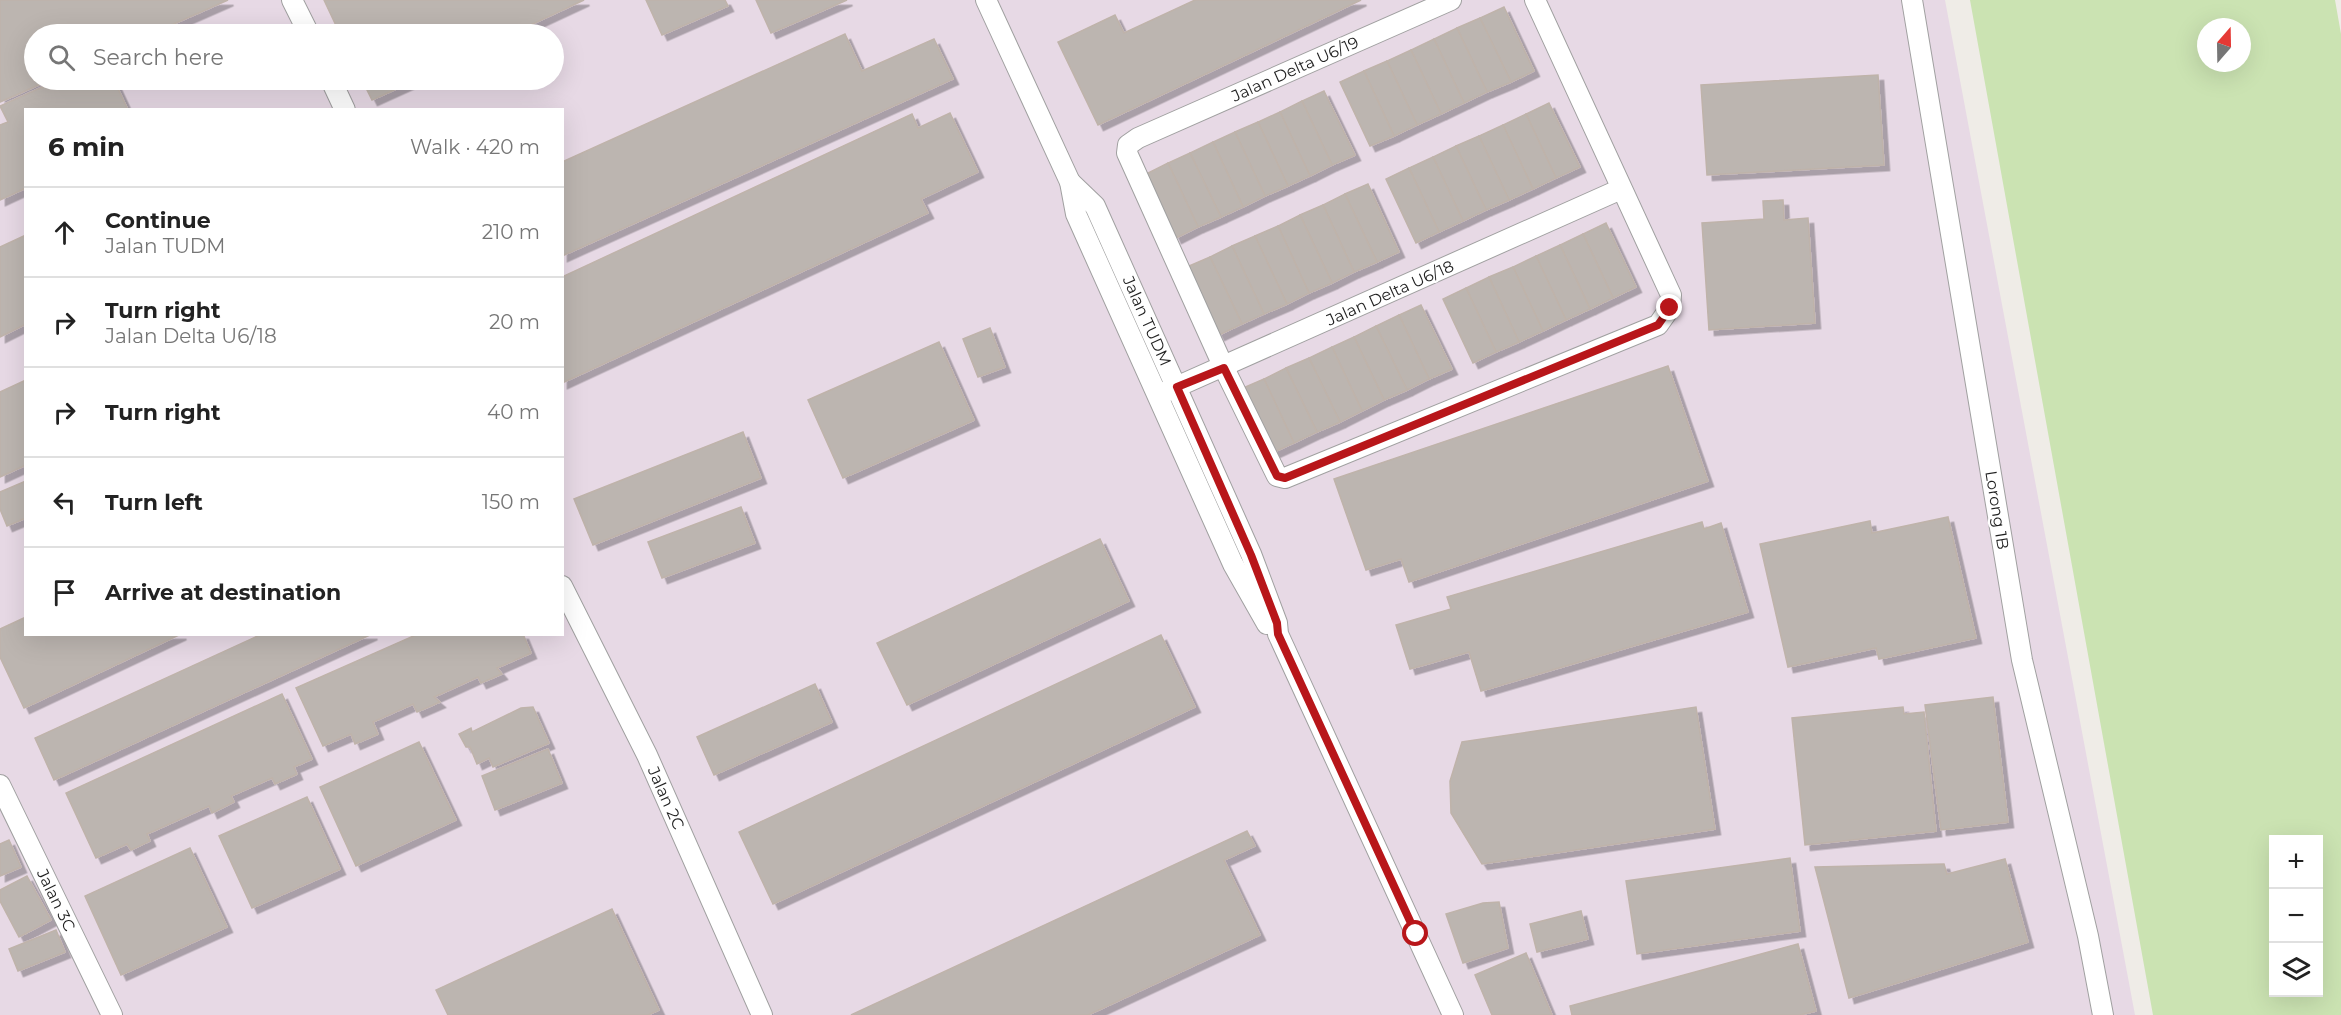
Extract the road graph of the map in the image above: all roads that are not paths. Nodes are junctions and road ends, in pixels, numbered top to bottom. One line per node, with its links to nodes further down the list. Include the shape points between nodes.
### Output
1 (292, 0): 6 (street)
2 (986, 0): 9 (street, Jalan TUDM)
3 (1451, 0): 11 (street, Jalan Delta U6/19, via 1138,138 1128,146 1127,153)
4 (1534, 0): 10 (street)
5 (1912, 0): 20 (street, Lorong 1B, via 2022,660)
6 (304, 24)
7 (336, 90): 8 (street)
8 (344, 108)
9 (1070, 182): 12 (street, Jalan TUDM, via 1095,206); 13 (street, Jalan TUDM, via 1076,214)
10 (1622, 189): 11 (street, Jalan Delta U6/18); 11 (street, via 1671,295 1670,308 1658,325 1285,478 1277,476)
11 (1224, 368): 12 (street, Jalan Delta U6/18)
12 (1177, 387): 13 (street, Jalan Delta U6/18); 15 (street, Jalan TUDM, via 1251,555)
13 (1157, 395): 15 (street, Jalan TUDM, via 1233,564 1269,626)
14 (564, 589): 18 (street, Jalan 2C, via 647,755)
15 (1278, 634): 19 (street, Jalan TUDM)
16 (0, 785): 17 (street, Jalan 3C)
17 (112, 1015)
18 (762, 1015)
19 (1453, 1015)
20 (2103, 1015)

